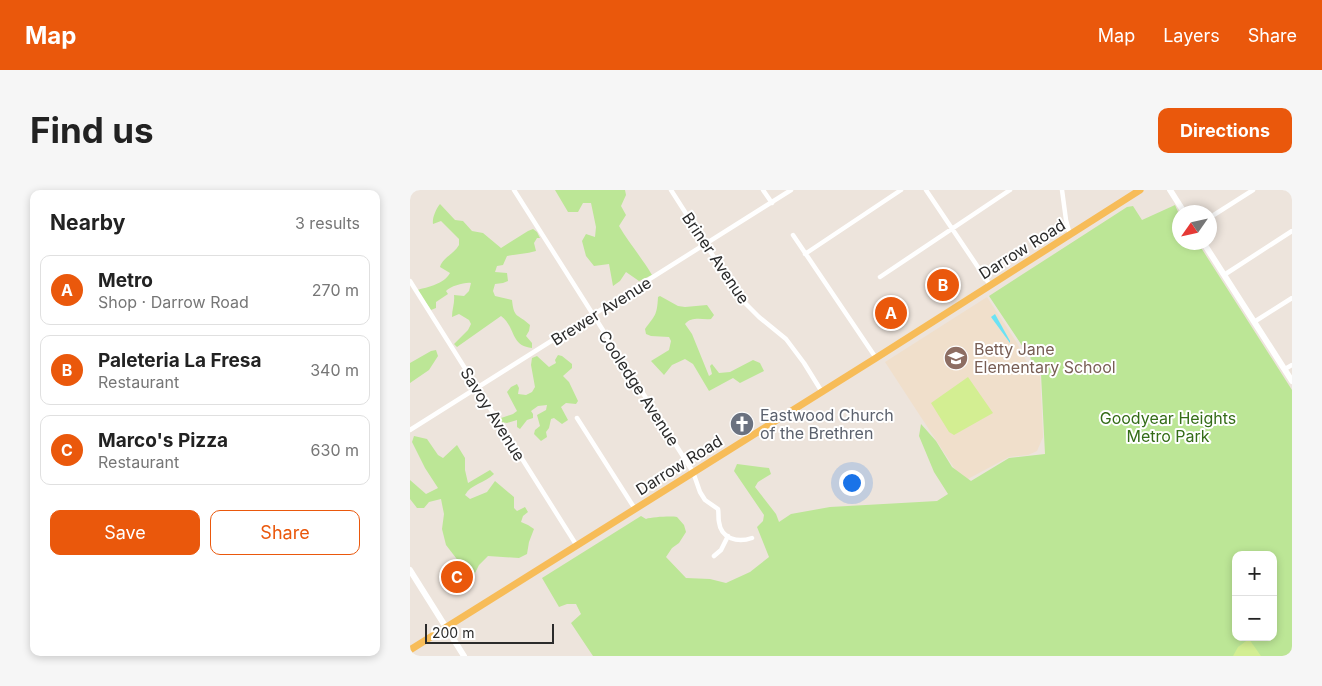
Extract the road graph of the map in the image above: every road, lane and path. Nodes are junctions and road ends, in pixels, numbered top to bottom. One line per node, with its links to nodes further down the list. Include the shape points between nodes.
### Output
1 (514, 190): 27 (street, Cooledge Avenue)
2 (671, 190): 19 (street, Briner Avenue)
3 (763, 190): 12 (street)
4 (791, 190): 12 (street, Brewer Avenue)
5 (901, 190): 21 (street)
6 (926, 190): 15 (street)
7 (1010, 190): 15 (street)
8 (1062, 190): 18 (street)
9 (1140, 190): 18 (main road, Darrow Road)
10 (1170, 190): 13 (street)
11 (1253, 190): 14 (street)
12 (772, 203): 19 (street, Brewer Avenue)
13 (1180, 205)
14 (1217, 213)
15 (952, 229): 23 (street); 25 (street)
16 (1292, 231): 22 (street)
17 (793, 235): 21 (street)
18 (1070, 235): 25 (main road, Darrow Road)
19 (706, 245): 27 (street, Brewer Avenue); 34 (street, Briner Avenue, via 744,303 795,349)
20 (1209, 250): 22 (street)
21 (805, 254): 29 (street)
22 (1224, 275): 28 (street)
23 (880, 277)
24 (410, 281): 33 (street, Savoy Avenue)
25 (990, 285): 29 (main road, Darrow Road)
26 (1292, 298): 28 (street)
27 (593, 316): 33 (street, Brewer Avenue); 37 (street, Cooledge Avenue)
28 (1254, 322): 31 (street)
29 (876, 358): 34 (main road, Darrow Road)
30 (1292, 365): 31 (street)
31 (1285, 369): 32 (street)
32 (1292, 380)
33 (477, 389): 36 (street, Brewer Avenue); 41 (street, Savoy Avenue)
34 (822, 392): 37 (main road, Darrow Road)
35 (577, 418): 38 (street)
36 (410, 430)
37 (693, 472): 38 (main road, Darrow Road); 39 (street, Cooledge Avenue, via 705,500 718,509 720,525)
38 (635, 509): 41 (main road, Darrow Road)
39 (728, 536): 40 (street, via 737,540); 42 (street)
40 (752, 538)
41 (577, 546): 44 (main road, Darrow Road)
42 (714, 556)
43 (410, 570): 44 (street)
44 (447, 628): 45 (main road, Darrow Road); 46 (street)
45 (410, 650)
46 (464, 656)

